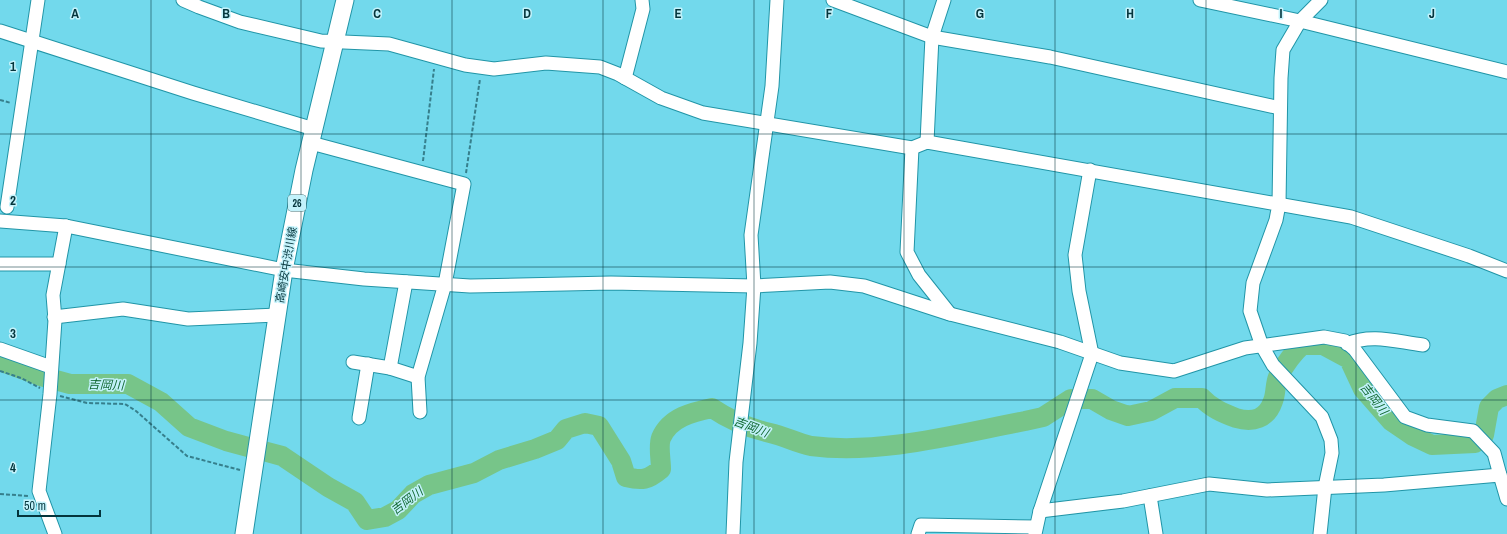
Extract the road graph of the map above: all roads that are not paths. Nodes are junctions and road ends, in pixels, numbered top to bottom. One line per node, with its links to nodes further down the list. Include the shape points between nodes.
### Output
1 (38, 0): 13 (street)
2 (183, 0): 14 (street, via 240,22)
3 (345, 0): 14 (main road, 高崎安中渋川線 / 26)
4 (642, 0): 16 (street, via 643,9)
5 (777, 0): 18 (street, via 772,86)
6 (833, 0): 12 (street)
7 (944, 0): 12 (street)
8 (1200, 0): 10 (street)
9 (1321, 0): 10 (street)
10 (1300, 21): 15 (street); 17 (street, via 1283,50)
11 (0, 31): 13 (street)
12 (932, 37): 17 (street, via 1050,57); 20 (street)
13 (32, 41): 19 (street); 24 (street)
14 (334, 42): 16 (street, via 389,44 465,66 482,68 546,63 600,66); 19 (main road, 高崎安中渋川線 / 26)
15 (1507, 72)
16 (625, 78): 18 (street, via 661,98 703,113)
17 (1280, 108): 23 (street)
18 (766, 124): 21 (street); 33 (street, via 750,235)
19 (313, 136): 29 (main road, 高崎安中渋川線 / 26); 32 (street, via 464,184)
20 (927, 142): 21 (street); 22 (street)
21 (912, 148): 34 (street, via 907,252 919,275)
22 (1090, 170): 23 (street); 41 (street, via 1076,255 1079,291)
23 (1279, 204): 30 (street, via 1351,217); 39 (street, via 1276,220 1253,283 1250,311)
24 (4, 205): 25 (street)
25 (6, 222): 26 (street)
26 (66, 226): 28 (street); 29 (street)
27 (0, 264): 28 (street)
28 (59, 264): 36 (street, via 53,295)
29 (284, 270): 31 (street); 35 (main road, 高崎安中渋川線 / 26)
30 (1507, 271)
31 (406, 282): 32 (street); 44 (street)
32 (445, 284): 33 (street, via 527,286 611,283); 46 (street)
33 (754, 286): 34 (street, via 830,282 864,286); 57 (street, via 736,462)
34 (950, 314): 41 (street, via 1060,342)
35 (278, 315): 36 (street, via 188,319 124,309); 56 (main road, 高崎安中渋川線 / 26)
36 (54, 317): 45 (street)
37 (1348, 344): 38 (street, via 1377,337); 39 (street, via 1324,336); 49 (street, via 1405,417 1427,424 1473,431 1494,453)
38 (1423, 345)
39 (1262, 346): 41 (street, via 1245,348 1174,371 1120,363); 50 (street, via 1273,365 1322,417 1331,440 1332,453)
40 (0, 349): 45 (street)
41 (1092, 354): 53 (street)
42 (353, 362): 43 (street)
43 (368, 364): 44 (street); 48 (street)
44 (390, 368): 46 (street)
45 (51, 370): 55 (street, via 39,491)
46 (418, 377): 47 (street)
47 (420, 412)
48 (359, 418)
49 (1500, 475): 50 (street); 52 (street)
50 (1325, 488): 51 (street, via 1267,490 1209,484); 60 (street)
51 (1150, 496): 53 (street); 59 (street)
52 (1507, 499)
53 (1040, 511): 54 (street)
54 (1036, 531): 58 (street, via 921,525)
55 (56, 534)
56 (244, 534)
57 (733, 534)
58 (918, 534)
59 (1156, 534)
60 (1320, 534)

